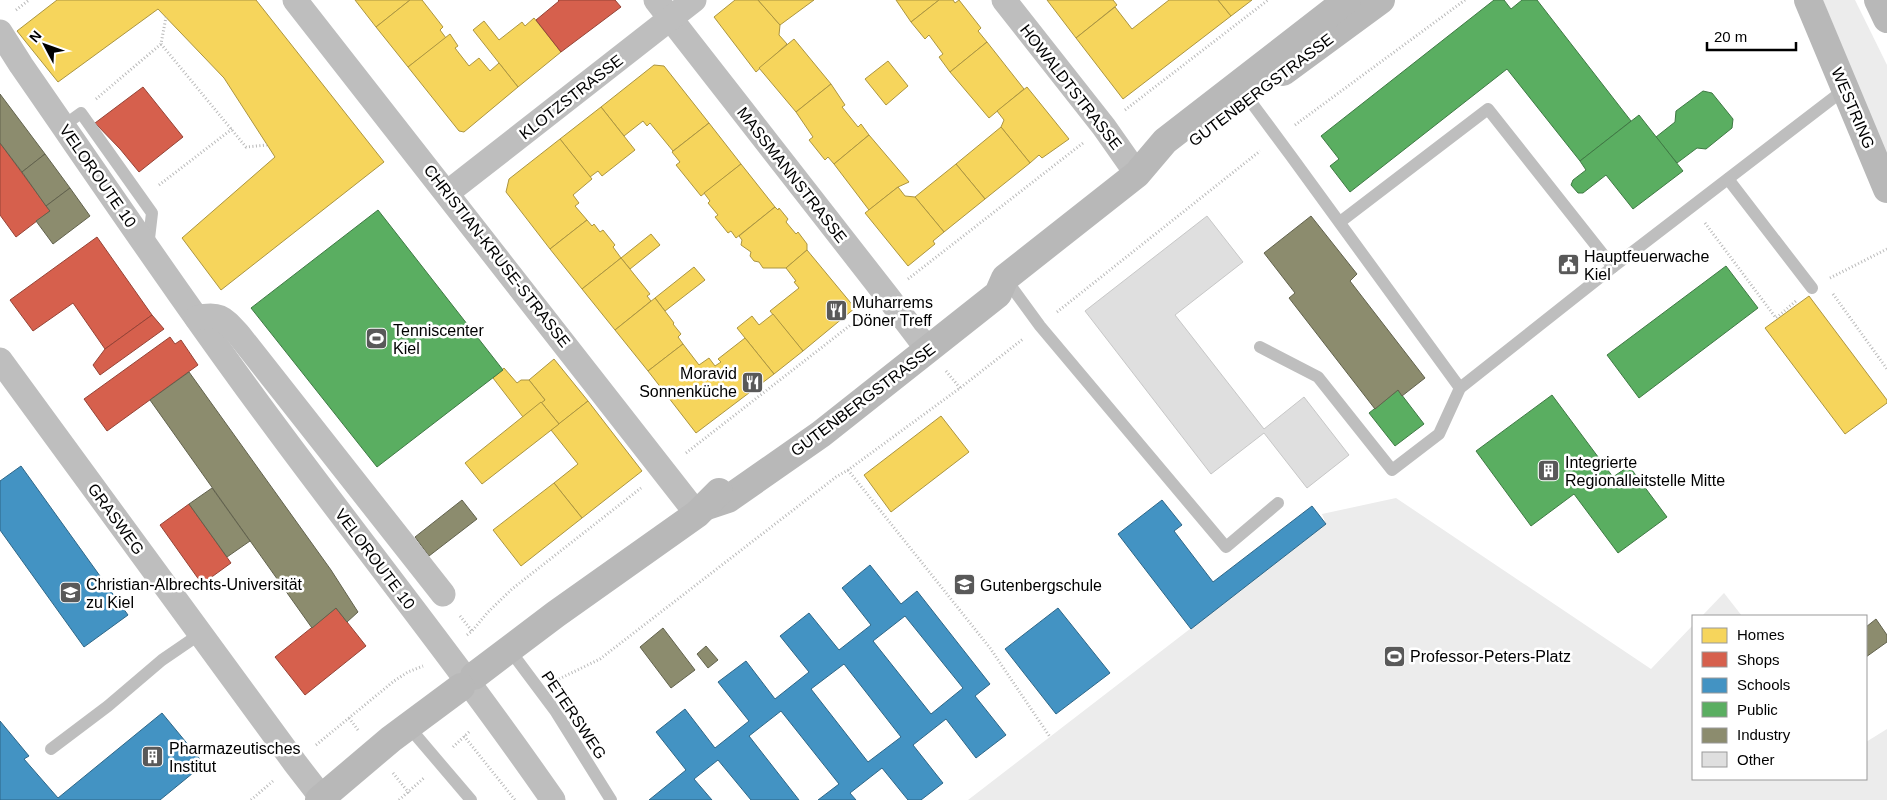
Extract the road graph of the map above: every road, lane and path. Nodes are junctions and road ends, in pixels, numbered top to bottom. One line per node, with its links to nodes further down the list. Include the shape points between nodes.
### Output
1 (295, 0): 24 (street, CHRISTIAN-KRUSE-STRASSE)
2 (694, 0): 9 (street, KLOTZSTRASSE)
3 (1004, 0): 17 (street, HOWALDTSTRASSE)
4 (1268, 0): 17 (path)
5 (1465, 0): 19 (path)
6 (1808, 0): 14 (main road, WESTRING)
7 (1878, 0): 11 (main road)
8 (1360, 4): 15 (main road, GUTENBERGSTRASSE); 21 (main road, GUTENBERGSTRASSE, via 1165,140)
9 (663, 9): 24 (street, KLOTZSTRASSE); 32 (street, MASSMANNSTRASSE)
10 (166, 17): 13 (path)
11 (1887, 19)
12 (0, 32): 16 (street, VELOROUTE 10)
13 (160, 44): 16 (path); 18 (path)
14 (1845, 89): 22 (lane); 23 (main road, WESTRING)
15 (1248, 98): 19 (lane); 21 (main road, GUTENBERGSTRASSE, via 1176,153)
16 (72, 119): 25 (lane); 27 (street, VELOROUTE 10)
17 (1104, 127): 21 (street, HOWALDTSTRASSE); 32 (path)
18 (232, 130): 20 (path, via 246,147); 25 (path)
19 (1277, 138): 26 (lane); 34 (path)
20 (267, 145)
21 (1137, 174): 29 (main road, GUTENBERGSTRASSE)
22 (1728, 179): 28 (lane); 30 (lane)
23 (1887, 189)
24 (447, 193): 40 (street, CHRISTIAN-KRUSE-STRASSE)
25 (142, 199): 27 (lane, via 152,213)
26 (1340, 222): 28 (lane, via 1488,109); 39 (lane)
27 (148, 247): 33 (street, VELOROUTE 10)
28 (1612, 267): 39 (lane)
29 (1005, 278): 34 (lane); 35 (main road, GUTENBERGSTRASSE, via 998,294)
30 (1812, 288)
31 (1830, 289): 38 (path)
32 (887, 296): 35 (street, MASSMANNSTRASSE); 40 (path)
33 (197, 318): 44 (street, VELOROUTE 10, via 217,316 239,335); 57 (street, VELOROUTE 10)
34 (1040, 326): 41 (path); 42 (lane, via 1226,547)
35 (923, 343): 43 (main road, GUTENBERGSTRASSE, via 810,442 728,499)
36 (1260, 347): 39 (lane, via 1318,377 1392,470 1439,434)
37 (0, 360): 45 (street, GRASWEG)
38 (1887, 369)
39 (1460, 388)
40 (664, 470): 43 (street, CHRISTIAN-KRUSE-STRASSE)
41 (848, 470): 47 (path, via 600,659); 50 (path, via 990,648)
42 (1278, 503)
43 (702, 510): 46 (main road, GUTENBERGSTRASSE)
44 (443, 594)
45 (200, 634): 51 (lane, via 162,660); 53 (street, GRASWEG)
46 (509, 650): 47 (lane, PETERSWEG); 48 (main road, GUTENBERGSTRASSE)
47 (538, 688): 58 (lane, PETERSWEG)
48 (408, 726): 52 (lane); 53 (main road, GUTENBERGSTRASSE)
49 (471, 730): 56 (path, via 464,736)
50 (1050, 737)
51 (51, 749)
52 (439, 761): 54 (path, via 419,784); 55 (lane)
53 (321, 799)
54 (399, 800)
55 (471, 800)
56 (515, 800)
57 (553, 800)
58 (611, 800)

